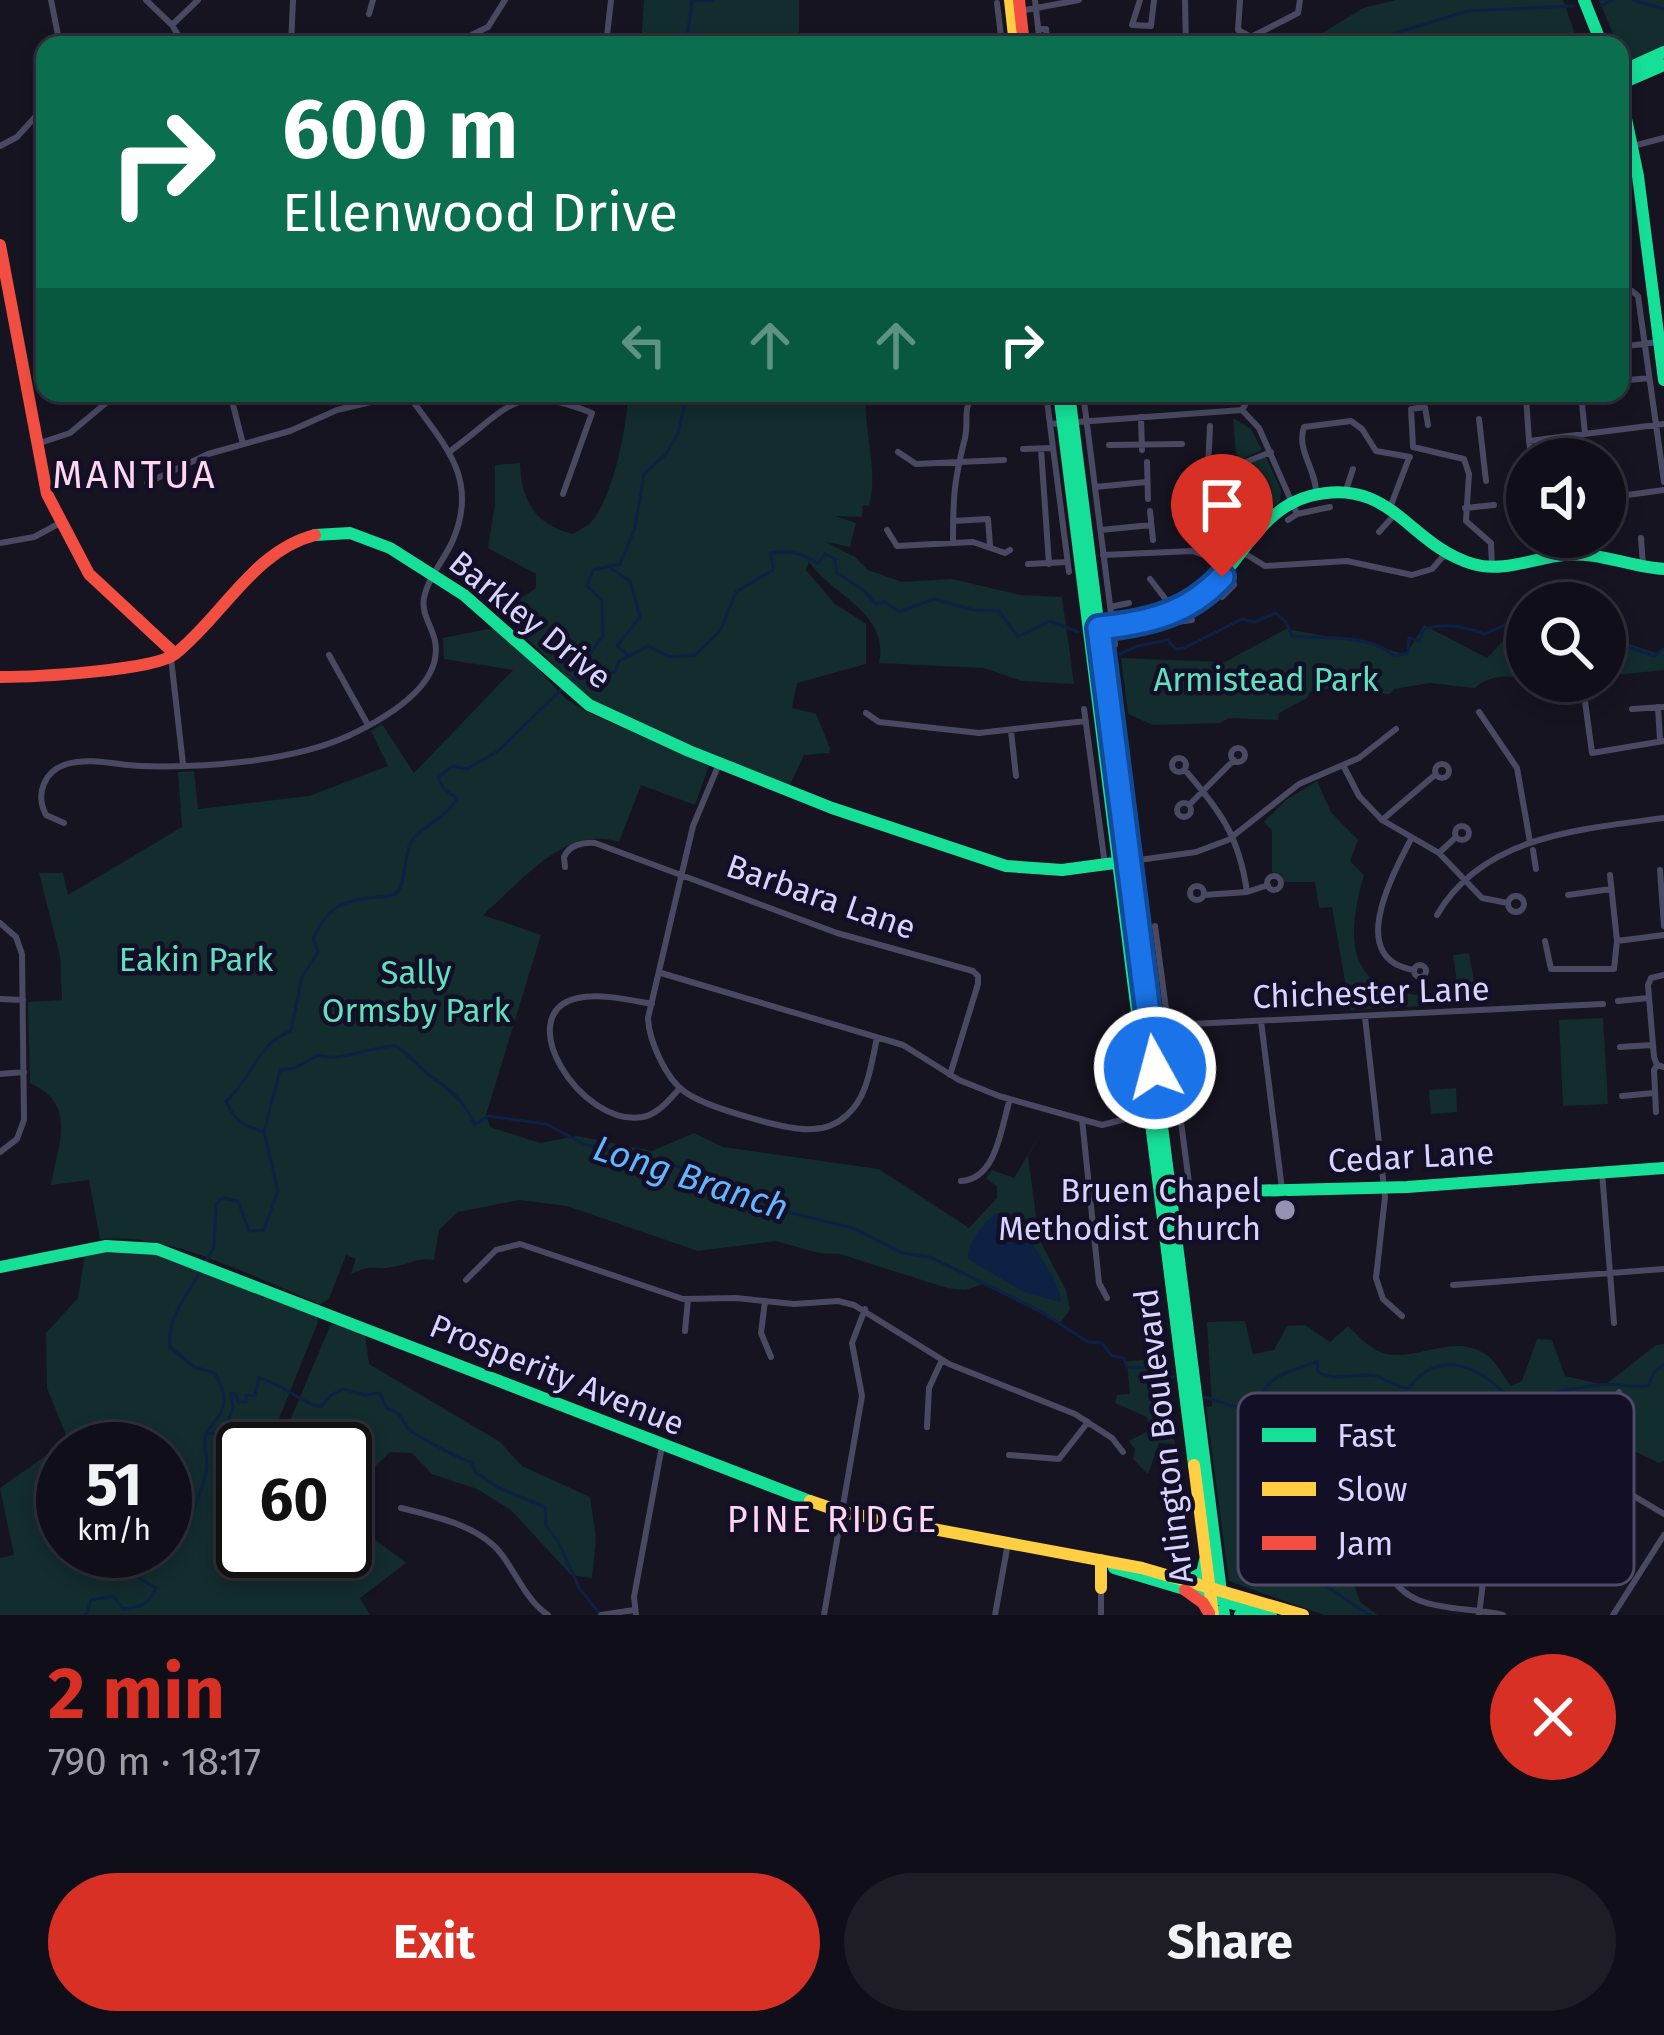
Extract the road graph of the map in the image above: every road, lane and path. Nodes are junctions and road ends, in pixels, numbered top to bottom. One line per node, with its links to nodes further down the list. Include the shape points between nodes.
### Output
1 (51, 0): 20 (street)
2 (146, 0): 18 (street)
3 (198, 0): 18 (street)
4 (293, 0): 22 (street)
5 (373, 0): 17 (street)
6 (505, 0): 23 (street, via 488,27)
7 (611, 0): 24 (street)
8 (1079, 0): 16 (street)
9 (1140, 0): 19 (street)
10 (1154, 0): 19 (street, via 1151,26)
11 (1185, 0): 30 (street)
12 (1240, 0): 31 (street)
13 (1300, 0): 32 (street, via 1298,13)
14 (1585, 0): 33 (main road)
15 (1013, 3): 16 (street); 25 (street); 26 (main road); 27 (main road)
16 (1035, 4): 28 (street)
17 (369, 14)
18 (172, 25): 21 (street)
19 (1132, 25): 29 (street)
20 (58, 36)
21 (179, 36)
22 (291, 36)
23 (470, 36)
24 (607, 36)
25 (1004, 36)
26 (1015, 36)
27 (1022, 36)
28 (1041, 36)
29 (1128, 36)
30 (1185, 36)
31 (1245, 36)
32 (1251, 36)
33 (1599, 36)
34 (1664, 52): 36 (main road)
35 (1664, 65): 37 (main road)
36 (1629, 68)
37 (1629, 83)
38 (36, 115): 41 (street)
39 (1629, 125): 42 (main road)
40 (1664, 137): 42 (street)
41 (0, 146)
42 (1634, 146): 45 (main road)
43 (0, 245): 72 (main road)
44 (1629, 292): 45 (street, via 1636,292)
45 (1652, 343): 46 (street); 47 (main road)
46 (1629, 345)
47 (1657, 379): 66 (street)
48 (107, 402): 72 (street, via 73,431)
49 (232, 402): 73 (street)
50 (371, 402): 73 (street)
51 (414, 402): 82 (street)
52 (516, 402): 82 (street)
53 (565, 402): 99 (street, via 592,413)
54 (968, 402): 88 (street)
55 (1053, 402): 65 (street)
56 (1062, 402): 65 (main road, Arlington Boulevard)
57 (1069, 402): 65 (main road, Arlington Boulevard)
58 (1078, 402): 65 (street)
59 (1247, 402): 62 (street)
60 (1526, 402): 70 (street)
61 (1582, 402): 69 (street)
62 (1242, 410): 63 (street); 84 (street)
63 (1141, 416): 65 (street); 76 (street)
64 (1479, 419): 81 (street)
65 (1068, 422): 78 (street); 97 (street); 144 (main road, Arlington Boulevard); 156 (main road, Arlington Boulevard)
66 (1660, 424): 69 (street); 96 (street)
67 (1428, 425): 77 (street, via 1426,407 1411,409)
68 (1210, 426): 90 (street)
69 (1585, 434): 71 (street)
70 (1529, 438)
71 (1553, 438)
72 (37, 444): 112 (main road)
73 (243, 444): 94 (street)
74 (1182, 444): 76 (street)
75 (1108, 446): 76 (street)
76 (1142, 446)
77 (1412, 447): 85 (street); 86 (street)
78 (1053, 448): 80 (street); 129 (street)
79 (1023, 449): 80 (street)
80 (1041, 449): 131 (street)
81 (1482, 450): 86 (street); 92 (street)
82 (448, 452): 137 (street, via 464,497)
83 (898, 452): 88 (street, via 916,464)
84 (1270, 452): 90 (street); 106 (street)
85 (1410, 457): 100 (street, via 1376,451 1352,422 1304,427); 107 (street)
86 (1464, 459): 108 (street)
87 (1004, 460): 88 (street)
88 (957, 462): 110 (street)
89 (1147, 462): 93 (street)
90 (1208, 468): 95 (street, via 1190,472)
91 (1353, 469): 98 (street)
92 (1486, 481)
93 (1146, 482): 97 (street); 102 (street)
94 (147, 483)
95 (1179, 486)
96 (1664, 486): 101 (street)
97 (1095, 488): 116 (street)
98 (1345, 493): 100 (main road); 107 (main road)
99 (563, 494)
100 (1316, 494): 106 (main road)
101 (1626, 494)
102 (1148, 499)
103 (1196, 506): 114 (street)
104 (1494, 506): 108 (street)
105 (1330, 507): 106 (street)
106 (1294, 508): 111 (street); 118 (main road)
107 (1394, 508): 117 (street); 127 (main road)
108 (1465, 508): 132 (street, via 1466,521 1494,548)
109 (1150, 511): 113 (street)
110 (953, 520): 122 (street); 124 (street, via 988,519)
111 (1288, 520)
112 (62, 522): 123 (street); 147 (main road, via 89,574)
113 (1151, 525): 116 (street); 120 (street)
114 (1197, 525): 118 (street, via 1234,524); 121 (street)
115 (887, 530): 122 (street, via 897,546)
116 (1100, 530): 128 (street)
117 (1379, 532)
118 (1254, 533): 126 (main road)
119 (1641, 538): 133 (street)
120 (1153, 540)
121 (1197, 541)
122 (953, 542): 124 (street)
123 (0, 543)
124 (990, 545): 125 (street)
125 (1010, 550)
126 (1242, 551): 127 (street, via 1265,566 1347,560 1412,575); 136 (main road)
127 (1448, 552): 132 (main road)
128 (1103, 555): 136 (street, via 1193,551); 141 (street)
129 (1067, 562): 131 (street); 135 (street)
130 (1028, 564): 131 (street)
131 (1049, 564)
132 (1492, 567): 133 (main road, via 1573,554)
133 (1644, 569): 134 (main road)
134 (1664, 569)
135 (1069, 572)
136 (1225, 574): 139 (street, via 1234,585); 142 (main road)
137 (434, 575): 147 (main road, Barkley Drive, via 364,536 304,537 265,561); 155 (street, via 423,606 436,645 431,671); 162 (main road, Barkley Drive, via 490,615 573,694)
138 (1150, 579): 142 (street)
139 (1222, 597)
140 (1129, 603): 141 (street)
141 (1110, 607): 144 (street)
142 (1173, 613): 143 (street, via 1178,622); 144 (main road)
143 (1192, 620)
144 (1106, 627): 145 (street); 177 (main road, Arlington Boulevard)
145 (1115, 645)
146 (329, 655): 155 (street)
147 (173, 656): 148 (main road, via 59,677); 161 (street)
148 (0, 677)
149 (1585, 702): 159 (street, via 1592,753)
150 (1661, 707): 151 (street); 159 (street)
151 (1632, 709)
152 (1479, 712): 175 (street, via 1517,768)
153 (866, 713): 158 (street, via 916,727)
154 (1085, 715): 156 (main road); 158 (street); 177 (street)
155 (368, 725): 161 (street, via 300,752)
156 (1101, 728): 177 (main road, Arlington Boulevard)
157 (1396, 729): 163 (street)
158 (1011, 731): 166 (street)
159 (1662, 741)
160 (1234, 760): 167 (street)
161 (183, 764): 171 (street, via 60,767 40,802)
162 (719, 764): 177 (main road, Barkley Drive, via 1006,866); 181 (street)
163 (1343, 765): 170 (street); 172 (street, via 1298,784)
164 (1185, 770): 167 (street)
165 (1436, 774): 170 (street)
166 (1016, 776)
167 (1204, 791): 168 (street); 172 (street)
168 (1189, 805)
169 (1664, 818): 175 (street, via 1559,833)
170 (1382, 820): 174 (street)
171 (64, 823)
172 (1234, 836): 177 (street, via 1196,852); 186 (street)
173 (1456, 837): 176 (street)
174 (1411, 839): 176 (street); 198 (street, via 1377,934 1385,957)
175 (1532, 846): 179 (street); 183 (street, via 1508,851)
176 (1439, 854): 183 (street)
177 (1117, 863): 210 (main road, Arlington Boulevard)
178 (565, 867): 181 (street, Barbara Lane, via 566,852 595,843)
179 (1535, 869)
180 (1660, 870): 187 (street)
181 (681, 874): 199 (street); 217 (street, Barbara Lane, via 837,933 977,973)
182 (1610, 875): 185 (street)
183 (1464, 881): 190 (street, via 1481,898); 191 (street)
184 (1268, 885): 186 (street)
185 (1611, 890): 189 (street); 196 (street)
186 (1247, 892): 188 (street)
187 (1663, 894): 194 (street)
188 (1204, 895)
189 (1568, 895)
190 (1508, 903)
191 (1437, 915)
192 (0, 923): 203 (street, via 21,949)
193 (1155, 926): 209 (street)
194 (1664, 926)
195 (1664, 935): 196 (street)
196 (1617, 940): 197 (street, via 1614,969 1559,970 1551,969)
197 (1546, 941)
198 (1414, 970)
199 (661, 973): 205 (street); 211 (street)
200 (1664, 975): 201 (street, via 1652,978)
201 (1648, 998): 204 (street); 212 (street)
202 (0, 999): 203 (street)
203 (22, 1000): 215 (street)
204 (1618, 1001)
205 (652, 1004): 218 (street, via 650,1035); 218 (street, via 572,1000 554,1016 550,1047 587,1101 626,1116 652,1114)
206 (1603, 1004): 207 (street, Chichester Lane)
207 (1365, 1017): 208 (street, Chichester Lane); 229 (street)
208 (1262, 1021): 209 (street, Chichester Lane); 230 (street)
209 (1169, 1025): 210 (street, Chichester Lane); 231 (street)
210 (1144, 1026): 222 (main road, Arlington Boulevard)
211 (878, 1038): 217 (street, via 913,1048); 218 (street, via 856,1105 820,1128 787,1126)
212 (1652, 1045): 213 (street); 214 (street)
213 (1620, 1047)
214 (1660, 1066): 219 (street)
215 (24, 1072): 216 (street); 225 (street, via 23,1126)
216 (0, 1074)
217 (950, 1075): 221 (street)
218 (680, 1088)
219 (1654, 1093): 220 (street); 223 (street)
220 (1622, 1096)
221 (1010, 1099): 224 (street); 228 (street, via 989,1164)
222 (1155, 1112): 224 (street, via 1108,1126); 232 (main road, Arlington Boulevard)
223 (1656, 1112)
224 (1082, 1119): 238 (street)
225 (0, 1152)
226 (1664, 1168): 227 (main road, Cedar Lane)
227 (1602, 1172): 229 (main road, Cedar Lane); 235 (street)
228 (962, 1181)
229 (1384, 1188): 230 (main road, Cedar Lane); 242 (street, via 1376,1278 1383,1299)
230 (1282, 1189): 231 (main road, Cedar Lane)
231 (1190, 1190): 232 (main road, Cedar Lane)
232 (1166, 1192): 258 (main road, Arlington Boulevard); 266 (main road, Arlington Boulevard)
233 (0, 1268): 249 (main road, Prosperity Avenue, via 121,1245 157,1249)
234 (1664, 1270): 235 (street)
235 (1608, 1274): 237 (street); 243 (street)
236 (466, 1280): 239 (street, via 496,1250 520,1244)
237 (1454, 1285)
238 (1107, 1298)
239 (688, 1299): 240 (street); 244 (street)
240 (765, 1301): 241 (street, via 838,1301); 245 (street, via 761,1333)
241 (865, 1310): 246 (street); 254 (street, via 852,1343 862,1396)
242 (1402, 1316)
243 (1614, 1323)
244 (685, 1331)
245 (771, 1357)
246 (942, 1360): 247 (street); 248 (street, via 929,1388)
247 (1088, 1422): 250 (street); 251 (street, via 1059,1459)
248 (927, 1427)
249 (662, 1446): 254 (main road, Prosperity Avenue); 268 (street)
250 (1123, 1452)
251 (1009, 1455)
252 (1634, 1496): 255 (street)
253 (401, 1508): 270 (street, via 485,1538)
254 (842, 1512): 257 (main road, Prosperity Avenue); 272 (street)
255 (1664, 1514)
256 (1664, 1535): 261 (street)
257 (1008, 1543): 259 (main road, Prosperity Avenue); 273 (street)
258 (1206, 1552): 262 (main road, via 1202,1573); 266 (main road, Arlington Boulevard)
259 (1101, 1560): 260 (main road, Prosperity Avenue); 262 (main road, Prosperity Avenue); 265 (main road)
260 (1118, 1570): 262 (main road, Prosperity Avenue); 265 (main road)
261 (1634, 1582)
262 (1186, 1585): 266 (main road, Prosperity Avenue); 275 (main road)
263 (1397, 1585): 269 (street, via 1414,1601)
264 (1632, 1585): 280 (street)
265 (1102, 1588): 274 (street)
266 (1218, 1598): 267 (main road, Prosperity Avenue); 275 (main road, Arlington Boulevard); 278 (main road, Prosperity Avenue)
267 (1255, 1610): 276 (main road); 277 (main road, Prosperity Avenue)
268 (635, 1612): 271 (street)
269 (1479, 1613): 279 (street)
270 (548, 1615)
271 (602, 1615)
272 (824, 1615)
273 (995, 1615)
274 (1101, 1615)
275 (1211, 1615)
276 (1240, 1615)
277 (1270, 1615)
278 (1303, 1615)
279 (1503, 1615)
280 (1613, 1615)

